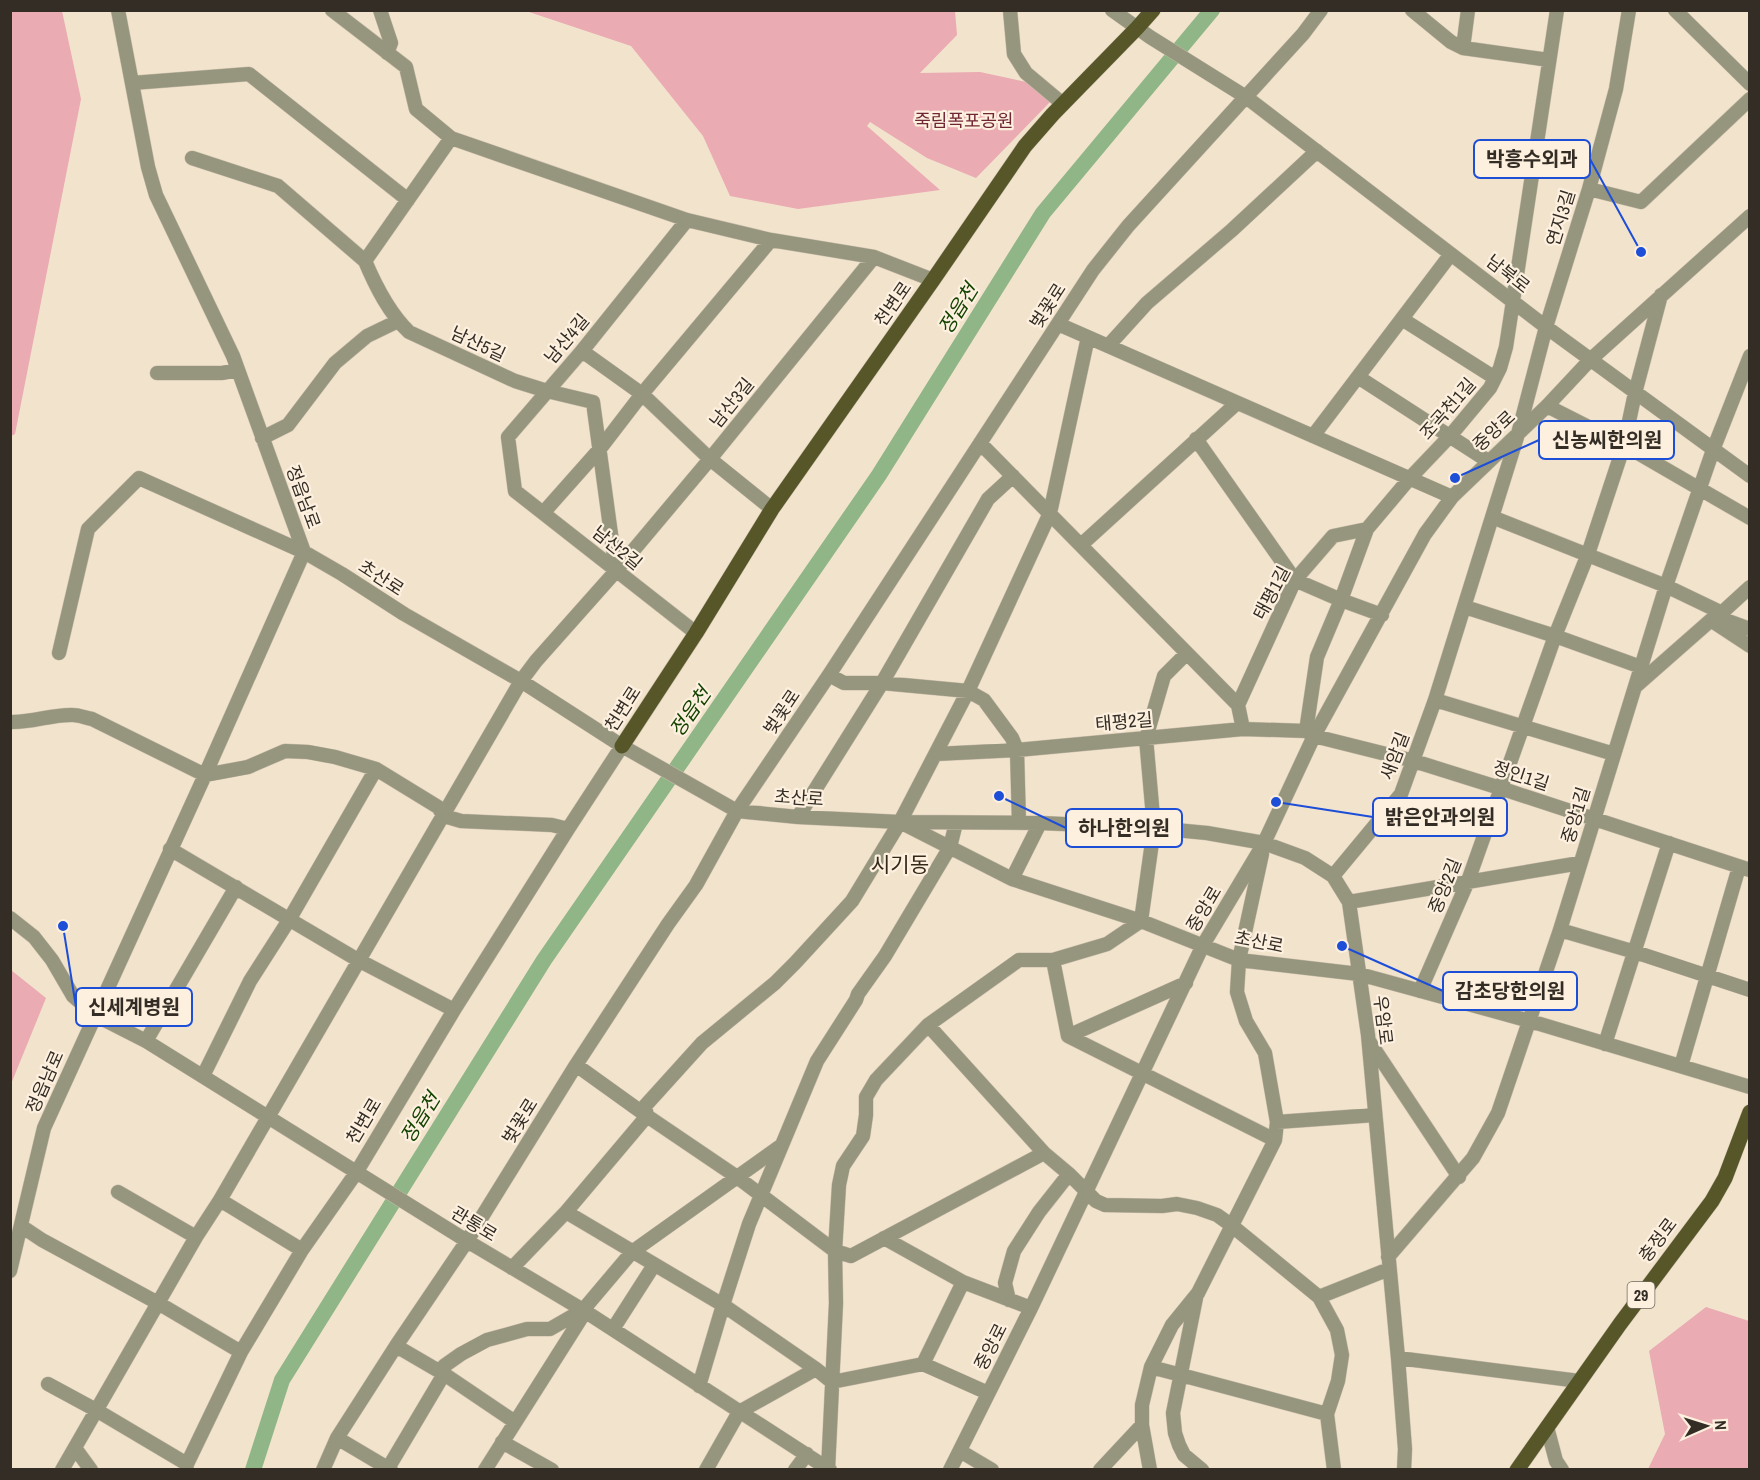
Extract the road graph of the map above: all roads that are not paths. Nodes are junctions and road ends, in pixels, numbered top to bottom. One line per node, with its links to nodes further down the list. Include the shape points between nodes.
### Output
1 (118, 10): 17 (street, 정읍남로)
2 (332, 10): 15 (street)
3 (380, 10): 15 (street, via 391,43)
4 (1010, 10): 21 (street, via 1014,54 1026,73)
5 (1112, 10): 13 (street, 남북로)
6 (1153, 10): 13 (main road, 천변로)
7 (1321, 10): 19 (street, 벚꽃로)
8 (1412, 10): 14 (street)
9 (1468, 10): 14 (street)
10 (1557, 10): 16 (street, 조곡천1길)
11 (1629, 10): 25 (street, 연지3길, via 1616,89)
12 (1675, 10): 18 (street)
13 (1144, 33): 19 (street, 남북로); 21 (main road, 천변로)
14 (1463, 48): 16 (street)
15 (387, 53): 22 (street, via 406,67 416,109)
16 (1549, 60): 35 (street, 조곡천1길)
17 (132, 83): 26 (street, via 249,74); 45 (street, 정읍남로, via 156,195)
18 (1749, 84)
19 (1246, 97): 23 (street, 남북로); 38 (street, 벚꽃로, via 1128,226)
20 (1749, 99): 25 (street, via 1641,202)
21 (1063, 104): 33 (main road, 천변로, via 1025,146)
22 (451, 138): 26 (street); 28 (street)
23 (1317, 151): 30 (street, 남북로); 41 (street, via 1147,303)
24 (192, 158): 32 (street, via 278,186)
25 (1589, 189): 39 (street, 연지3길)
26 (408, 200): 32 (street)
27 (1749, 216): 34 (street, 중앙로)
28 (687, 220): 29 (street); 42 (street, 남산4길)
29 (771, 240): 31 (street); 51 (street)
30 (1451, 254): 35 (street, 남북로); 36 (street)
31 (874, 257): 33 (street); 63 (street, 남산3길)
32 (365, 261): 37 (street, 남산5길)
33 (933, 280): 71 (main road, 천변로)
34 (1661, 295): 44 (street, 중앙로); 50 (street, 중앙2길)
35 (1514, 301): 39 (street, 남북로); 48 (street, 조곡천1길, via 1506,347)
36 (1402, 319): 47 (street); 48 (street)
37 (398, 321): 49 (street, 남산5길, via 409,332 515,381); 57 (street, via 367,336 343,356 288,425)
38 (1058, 324): 40 (street); 59 (street, 벚꽃로)
39 (1546, 327): 44 (street, 남북로); 54 (street, 연지3길)
40 (1088, 337): 41 (street); 73 (street)
41 (1108, 346): 52 (street)
42 (582, 351): 49 (street, 남산4길); 51 (street)
43 (1749, 356): 62 (street, 중앙1길)
44 (1590, 360): 50 (street, 남북로); 53 (street, 중앙로)
45 (238, 370): 46 (street); 57 (street, 정읍남로)
46 (157, 373)
47 (1358, 376): 55 (street); 56 (street)
48 (1495, 378): 56 (street, 조곡천1길)
49 (547, 391): 61 (street, 남산5길, via 593,402); 69 (street, 남산4길, via 508,437)
50 (1635, 393): 60 (street, 중앙2길); 62 (street, 남북로)
51 (642, 394): 61 (street); 63 (street)
52 (1237, 403): 55 (street); 58 (street)
53 (1547, 406): 54 (street, 중앙로); 60 (street)
54 (1518, 434): 64 (street, 중앙로); 74 (street, 새암길)
55 (1313, 436): 67 (street)
56 (1450, 436): 64 (street); 67 (street, 조곡천1길)
57 (262, 438): 78 (street, 정읍남로)
58 (1196, 439): 77 (street); 81 (street)
59 (980, 443): 65 (street); 95 (street, 벚꽃로)
60 (1624, 445): 68 (street); 79 (street, 중앙2길)
61 (599, 450): 72 (street); 80 (street, 남산5길)
62 (1713, 450): 66 (street, 남북로); 68 (street, 중앙1길)
63 (710, 459): 71 (street); 80 (street, 남산3길)
64 (1488, 461): 70 (street, 중앙로)
65 (1013, 476): 73 (street); 97 (street, via 988,500)
66 (1749, 476)
67 (1410, 478): 70 (street); 76 (street, 조곡천1길)
68 (1700, 488): 75 (street); 82 (street, 중앙1길)
69 (515, 491): 72 (street, 남산2길)
70 (1452, 497): 86 (street, 중앙로, via 1425,534)
71 (772, 509): 89 (main road, 천변로)
72 (543, 512): 80 (street, 남산2길)
73 (1050, 513): 77 (street); 99 (street)
74 (1492, 517): 79 (street); 85 (street, 새암길)
75 (1749, 518)
76 (1367, 528): 81 (street, 태평1길, via 1333,536); 84 (street, 조곡천1길)
77 (1081, 546): 93 (street)
78 (304, 552): 92 (street, 초산로, via 139,478 88,529); 96 (street, 초산로); 113 (street, 정읍남로)
79 (1588, 554): 82 (street); 90 (street, 중앙2길)
80 (616, 571): 89 (street, 남산2길); 96 (street, 남산3길)
81 (1295, 580): 84 (street); 101 (street, 태평1길)
82 (1666, 586): 87 (street, via 1716,610); 94 (street, 중앙1길)
83 (1749, 587): 87 (street)
84 (1341, 600): 86 (street); 105 (street, 조곡천1길, via 1317,657)
85 (1465, 607): 90 (street); 100 (street, 새암길)
86 (1382, 615): 105 (street, 중앙로)
87 (1713, 619): 88 (street); 91 (street); 98 (street)
88 (1749, 630)
89 (696, 633): 107 (main road, 천변로)
90 (1555, 636): 94 (street); 103 (street, 중앙2길)
91 (1749, 646)
92 (59, 653)
93 (1186, 654): 101 (street); 106 (street, via 1164,676)
94 (1641, 667): 98 (street, 중앙1길)
95 (829, 675): 97 (street, via 844,683); 115 (street, 벚꽃로)
96 (521, 681): 107 (street, 초산로); 116 (street, 남산3길)
97 (882, 683): 99 (street); 117 (street)
98 (1634, 688): 110 (street, 중앙1길)
99 (968, 691): 108 (street, via 984,700); 109 (street)
100 (1435, 700): 103 (street); 111 (street, 새암길)
101 (1238, 705): 104 (street)
102 (10, 722): 113 (street, via 74,715 92,719)
103 (1522, 725): 110 (street); 114 (street, 중앙2길)
104 (1243, 729): 105 (street, 태평2길); 106 (street, 태평2길)
105 (1310, 733): 111 (street, 정인1길); 125 (street, 중앙로)
106 (1146, 738): 108 (street, 태평2길); 123 (street)
107 (622, 746): 115 (street, 초산로); 124 (street, 천변로)
108 (1017, 750): 109 (street, 태평2길); 121 (street)
109 (936, 754): 119 (street)
110 (1614, 754): 118 (street, 중앙1길)
111 (1414, 761): 114 (street, 정인1길); 131 (street, 새암길, via 1401,794)
112 (376, 769): 113 (street, via 335,757 285,751 248,767); 116 (street, via 438,807); 137 (street)
113 (205, 776): 128 (street, 정읍남로)
114 (1500, 788): 118 (street, 정인1길); 133 (street, 중앙2길)
115 (737, 811): 117 (street, 초산로); 158 (street, 벚꽃로, via 696,885)
116 (444, 816): 124 (street, via 462,821); 142 (street, 남산3길)
117 (798, 817): 119 (street, 초산로)
118 (1593, 819): 126 (street, 정인1길); 129 (street, 중앙1길)
119 (900, 822): 120 (street, 우암로); 127 (street, 초산로); 165 (street, via 852,901 775,983 702,1043 645,1106)
120 (956, 822): 121 (street, 우암로); 127 (street)
121 (1019, 823): 122 (street, 우암로)
122 (1040, 824): 123 (street, 우암로); 132 (street)
123 (1154, 828): 125 (street, 우암로); 138 (street)
124 (568, 829): 150 (street, 천변로)
125 (1264, 843): 131 (street, 우암로, via 1305,858); 140 (street, 중앙로); 144 (street)
126 (1669, 843): 130 (street, 정인1길); 141 (street)
127 (950, 847): 132 (street, 초산로); 169 (street, via 817,1061)
128 (170, 849): 134 (street); 151 (street, 정읍남로)
129 (1580, 863): 133 (street); 139 (street, 중앙1길)
130 (1744, 869): 146 (street)
131 (1333, 876): 135 (street, 우암로)
132 (1012, 879): 138 (street, 초산로)
133 (1468, 881): 135 (street); 149 (street, 중앙2길)
134 (236, 887): 137 (street); 156 (street)
135 (1349, 902): 145 (street, 우암로)
136 (10, 918): 151 (street, via 34,937 73,996)
137 (289, 920): 142 (street); 161 (street, via 250,981)
138 (1141, 921): 140 (street, 초산로); 143 (street, via 1107,944)
139 (1560, 930): 141 (street); 152 (street, 중앙1길)
140 (1203, 945): 144 (street, 초산로); 147 (street, 중앙로)
141 (1635, 952): 146 (street); 157 (street)
142 (358, 960): 150 (street); 166 (street, 남산3길)
143 (1053, 960): 153 (street, via 1019,960); 154 (street)
144 (1239, 960): 145 (street, 초산로); 167 (street, via 1237,992 1246,1020 1264,1053)
145 (1359, 974): 149 (street, 초산로); 155 (street, 우암로)
146 (1707, 975): 148 (street); 159 (street)
147 (1186, 983): 154 (street); 160 (street, 중앙로)
148 (1749, 990)
149 (1420, 991): 152 (street, 초산로)
150 (454, 1010): 171 (street, 천변로)
151 (95, 1015): 156 (street, 관통로); 181 (street, 정읍남로, via 44,1128)
152 (1530, 1021): 157 (street, 초산로); 174 (street, 중앙1길, via 1498,1113)
153 (928, 1025): 170 (street); 186 (street, via 876,1080 866,1097 863,1136 843,1166 839,1185)
154 (1068, 1036): 160 (street)
155 (1368, 1039): 164 (street, 우암로); 174 (street)
156 (146, 1041): 161 (street, 관통로)
157 (1605, 1044): 159 (street, 초산로)
158 (576, 1065): 165 (street); 184 (street, 벚꽃로)
159 (1681, 1066): 162 (street, 초산로)
160 (1142, 1074): 168 (street); 176 (street, 중앙로)
161 (203, 1076): 166 (street, 관통로)
162 (1749, 1087)
163 (1749, 1112): 210 (main road, 충정로 / 29, via 1725,1178 1712,1201)
164 (1375, 1115): 167 (street); 188 (street, 우암로)
165 (647, 1116): 173 (street); 179 (street)
166 (267, 1117): 171 (street, 관통로); 178 (street, 남산3길)
167 (1277, 1122): 168 (street)
168 (1275, 1140): 180 (street)
169 (782, 1145): 173 (street); 177 (street)
170 (1044, 1154): 172 (street); 183 (street)
171 (356, 1173): 184 (street, 관통로); 185 (street, 천변로)
172 (1069, 1174): 176 (street); 195 (street, via 1014,1251 1005,1283)
173 (737, 1177): 177 (street); 187 (street)
174 (1459, 1177): 188 (street, 중앙1길)
175 (118, 1192): 182 (street)
176 (1085, 1192): 180 (street, via 1105,1205 1177,1204 1197,1208); 198 (street, 중앙로)
177 (762, 1195): 186 (street); 197 (street)
178 (219, 1200): 182 (street, 남산3길); 185 (street)
179 (566, 1212): 187 (street); 190 (street)
180 (1231, 1225): 193 (street); 194 (street)
181 (21, 1226): 191 (street, 정읍남로); 196 (street)
182 (196, 1237): 196 (street, 남산3길)
183 (884, 1238): 186 (street, via 851,1256); 192 (street)
184 (467, 1241): 190 (street, 관통로); 201 (street, 벚꽃로)
185 (302, 1250): 202 (street, 천변로)
186 (835, 1251): 209 (street)
187 (632, 1252): 189 (street); 199 (street)
188 (1389, 1263): 194 (street); 203 (street, 우암로)
189 (654, 1265): 197 (street); 200 (street)
190 (512, 1268): 199 (street, 관통로)
191 (10, 1271)
192 (963, 1282): 195 (street); 204 (street)
193 (1198, 1293): 205 (street, via 1172,1326); 208 (street)
194 (1319, 1297): 216 (street, via 1337,1330 1342,1355)
195 (1009, 1300): 198 (street)
196 (158, 1303): 202 (street); 214 (street, 남산3길)
197 (723, 1305): 206 (street); 212 (street)
198 (1031, 1308): 213 (street, 중앙로)
199 (584, 1311): 200 (street, 관통로); 207 (street, via 550,1329 527,1329 487,1340 444,1366); 217 (street)
200 (613, 1329): 212 (street, 관통로)
201 (396, 1346): 207 (street); 220 (street, 벚꽃로)
202 (241, 1352): 225 (street, 천변로)
203 (1398, 1358): 210 (street); 242 (street, 우암로)
204 (923, 1364): 209 (street); 213 (street)
205 (1151, 1367): 208 (street); 218 (street)
206 (816, 1369): 209 (street); 215 (street)
207 (444, 1374): 217 (street); 227 (street)
208 (1180, 1376): 216 (street); 240 (street, via 1173,1413 1175,1433 1184,1455)
209 (832, 1382): 228 (street)
210 (1579, 1382): 219 (main road, 충정로 / 29)
211 (48, 1384): 214 (street)
212 (699, 1386): 215 (street, 관통로)
213 (988, 1393): 223 (street, 중앙로)
214 (96, 1410): 222 (street, 남산3길); 225 (street)
215 (739, 1412): 224 (street, 관통로); 234 (street)
216 (1327, 1414): 241 (street)
217 (515, 1422): 221 (street)
218 (1142, 1425): 238 (street); 239 (street)
219 (1547, 1427): 226 (street); 243 (main road, 충정로 / 29)
220 (337, 1437): 227 (street); 231 (street, 벚꽃로)
221 (502, 1442): 232 (street); 233 (street)
222 (75, 1448): 229 (street, 남산3길); 230 (street)
223 (960, 1451): 236 (street, 중앙로); 237 (street)
224 (807, 1454): 228 (street, 관통로); 235 (street)
225 (186, 1467)
226 (1556, 1467)
227 (389, 1469)
228 (829, 1469)
229 (62, 1470)
230 (91, 1470)
231 (323, 1470)
232 (485, 1470)
233 (552, 1470)
234 (706, 1470)
235 (795, 1470)
236 (950, 1470)
237 (992, 1470)
238 (1100, 1470)
239 (1150, 1470)
240 (1202, 1470)
241 (1334, 1470)
242 (1404, 1470)
243 (1517, 1470)

